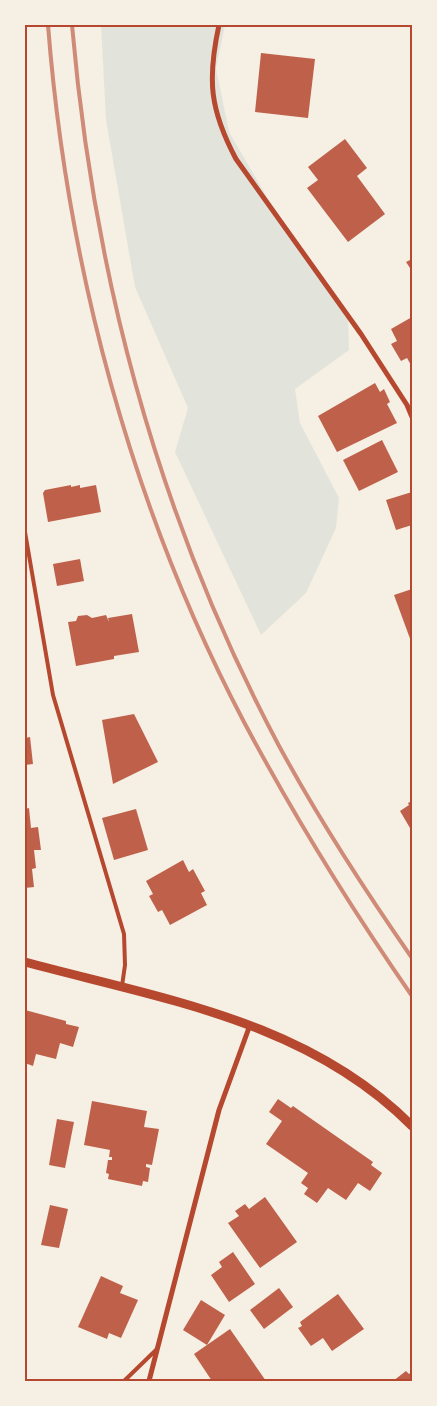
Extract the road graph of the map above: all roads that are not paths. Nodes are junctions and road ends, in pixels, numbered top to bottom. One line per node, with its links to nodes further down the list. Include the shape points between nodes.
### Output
1 (219, 25): 2 (street, via 212,65 213,99 220,129 236,159 361,334)
2 (412, 417)
3 (25, 532): 5 (lane, via 53,695 124,934)
4 (25, 962): 5 (street)
5 (122, 988): 6 (street, via 200,1007)
6 (250, 1025): 7 (street, via 305,1049 356,1078 380,1095); 8 (street, via 220,1110)
7 (412, 1126)
8 (160, 1346): 9 (lane); 10 (street)
9 (124, 1381)
10 (150, 1381)

